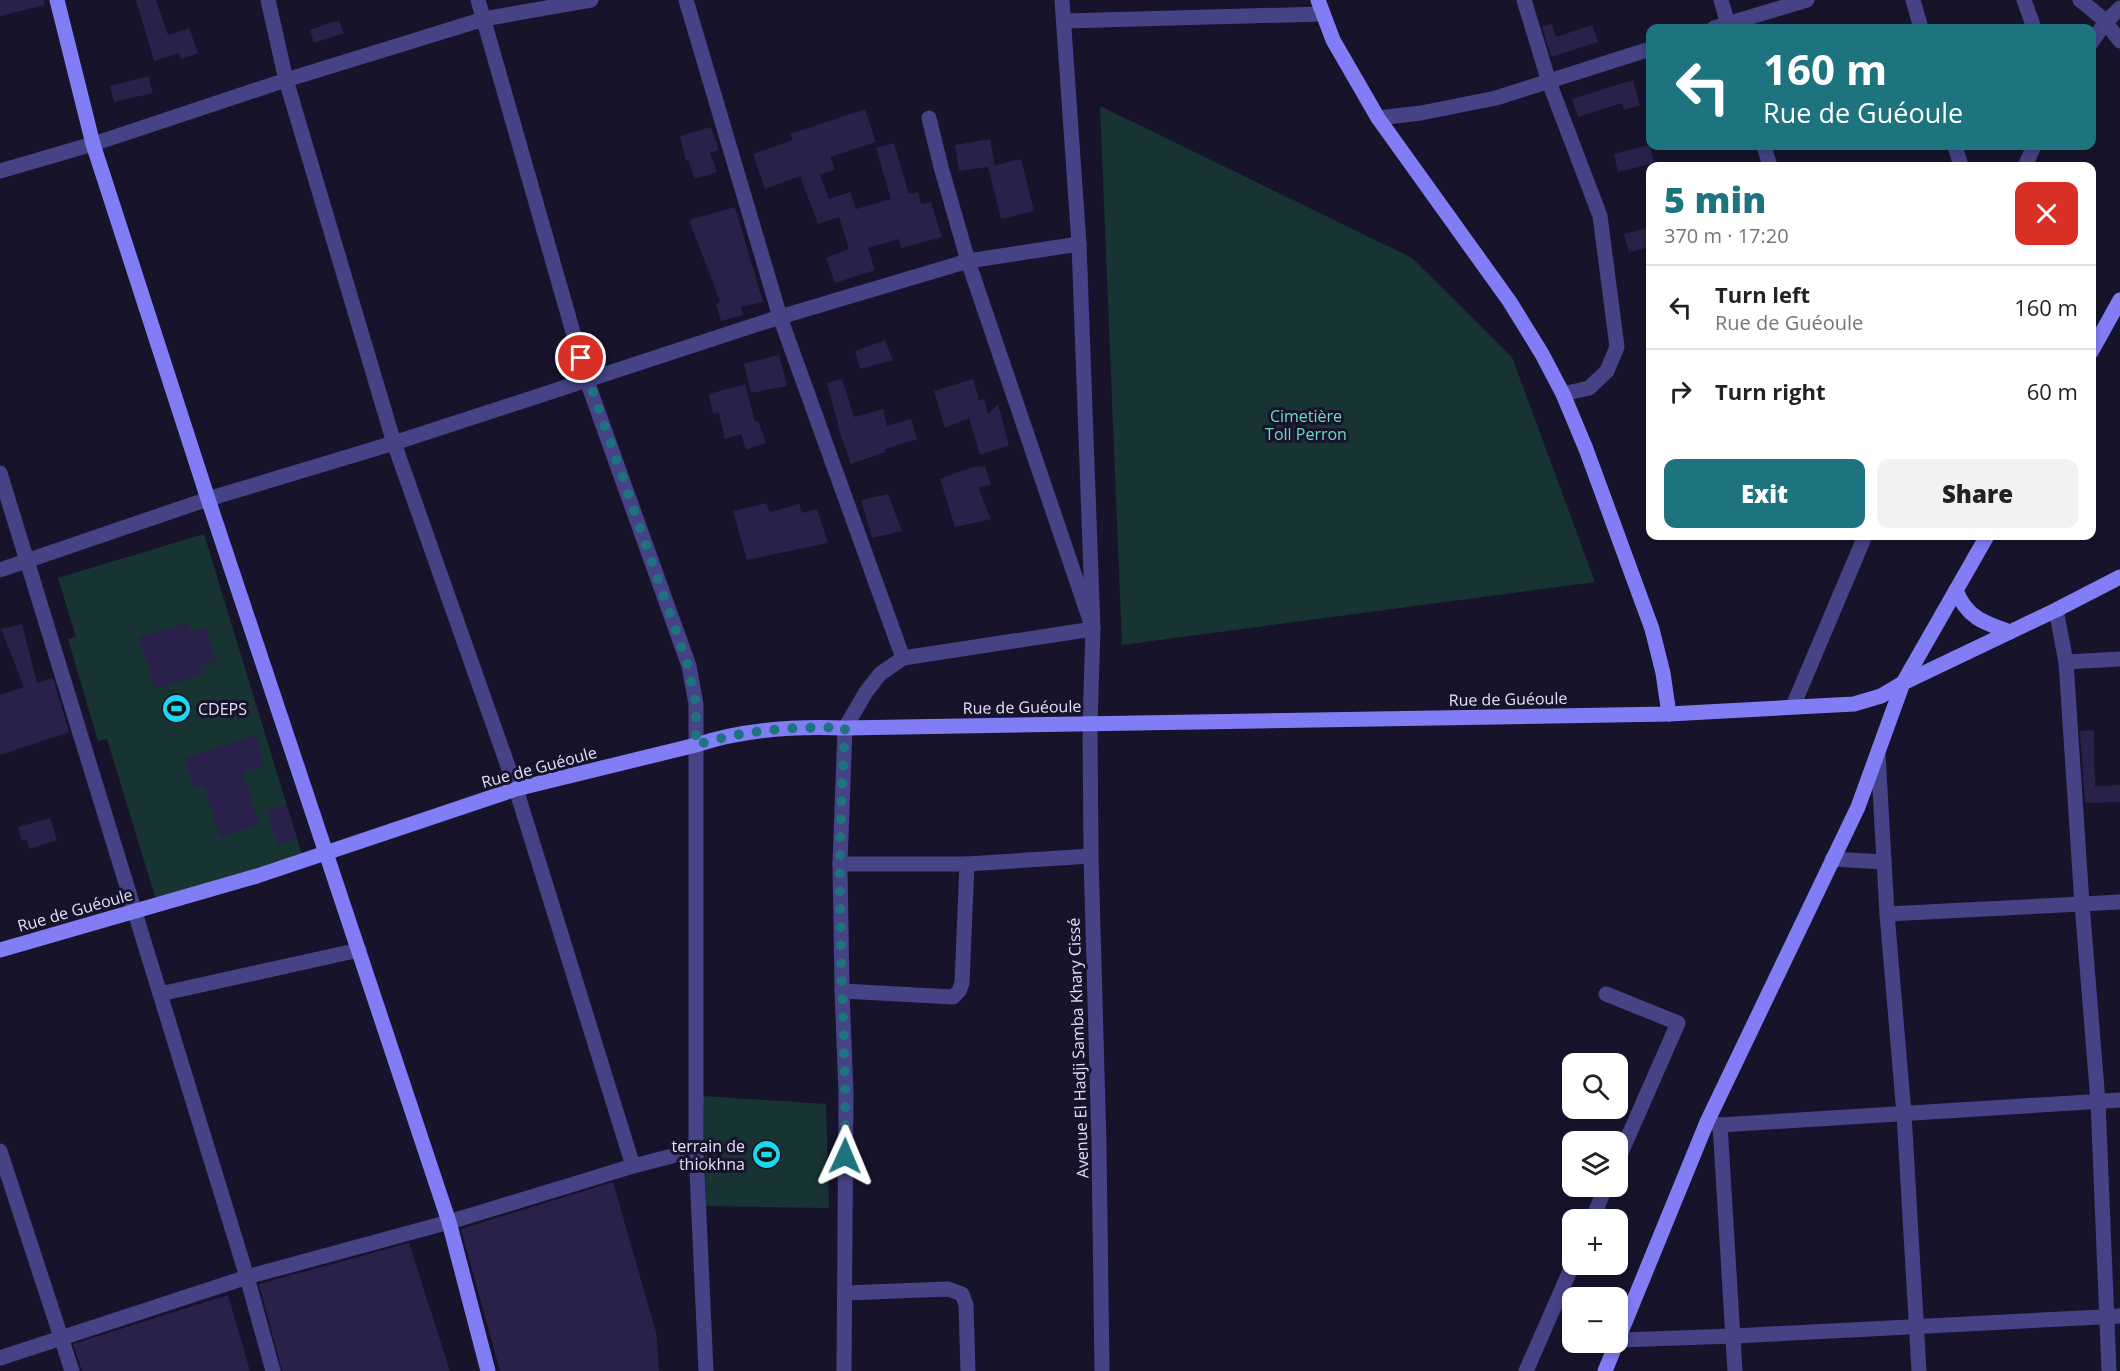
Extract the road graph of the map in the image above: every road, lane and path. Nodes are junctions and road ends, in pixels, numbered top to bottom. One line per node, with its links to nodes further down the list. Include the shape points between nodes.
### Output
1 (57, 0): 29 (street)
2 (268, 0): 25 (street)
3 (478, 0): 15 (street)
4 (591, 0): 15 (street)
5 (686, 0): 34 (street)
6 (1062, 0): 16 (street, Avenue El Hadji Samba Khary Cissé)
7 (1524, 0): 26 (street)
8 (1721, 0): 18 (street)
9 (1807, 0): 19 (street)
10 (1913, 0): 20 (street)
11 (2024, 0): 21 (street)
12 (2080, 0): 17 (street)
13 (1320, 7): 16 (street); 28 (street, via 1333,40)
14 (2120, 8): 17 (street)
15 (484, 20): 25 (street); 36 (street)
16 (1064, 21): 31 (street, Avenue El Hadji Samba Khary Cissé)
17 (2105, 23): 22 (street); 23 (street)
18 (1724, 24)
19 (1733, 24)
20 (1920, 24)
21 (2033, 24)
22 (2096, 36)
23 (2120, 41)
24 (1646, 50): 26 (street)
25 (286, 80): 29 (street); 38 (street)
26 (1549, 82): 28 (street, via 1487,100); 37 (street, via 1600,216 1617,347 1607,371 1595,382 1588,388)
27 (929, 118): 32 (street)
28 (1378, 118): 37 (street, via 1510,302)
29 (93, 144): 30 (street); 40 (street)
30 (0, 171)
31 (1079, 244): 32 (street); 48 (street, Avenue El Hadji Samba Khary Cissé)
32 (968, 261): 34 (street); 48 (street)
33 (2120, 300): 35 (street)
34 (780, 317): 36 (street); 50 (street)
35 (2096, 343)
36 (587, 381): 38 (street); 58 (street, via 688,666 696,704)
37 (1563, 394): 55 (street, via 1652,629)
38 (394, 443): 40 (street); 60 (street)
39 (0, 473): 43 (street)
40 (208, 499): 43 (street); 61 (street)
41 (1863, 540): 54 (street)
42 (1985, 540): 46 (street)
43 (28, 561): 44 (street); 69 (street)
44 (0, 570)
45 (2120, 577): 47 (street, Rue de Guéoule)
46 (1956, 590): 49 (street, via 1961,605 1984,622); 53 (street)
47 (2056, 610): 49 (street, Rue de Guéoule); 52 (street)
48 (1093, 629): 50 (street); 56 (street, Avenue El Hadji Samba Khary Cissé)
49 (2010, 632): 53 (street, Rue de Guéoule)
50 (903, 658): 57 (street, via 880,674)
51 (2120, 659): 52 (street)
52 (2066, 662): 68 (street)
53 (1903, 683): 54 (street, Rue de Guéoule, via 1881,696 1854,704); 59 (street)
54 (1793, 706): 55 (street, Rue de Guéoule)
55 (1669, 714): 56 (street, Rue de Guéoule)
56 (1090, 723): 57 (street, Rue de Guéoule); 62 (street, Avenue El Hadji Samba Khary Cissé)
57 (845, 728): 58 (street, Rue de Guéoule, via 803,726 721,737); 65 (street)
58 (696, 745): 60 (street, Rue de Guéoule); 81 (street)
59 (1878, 754): 63 (street); 64 (street)
60 (516, 789): 61 (street, Rue de Guéoule); 83 (street)
61 (327, 852): 69 (street, Rue de Guéoule); 72 (street)
62 (1090, 856): 66 (street); 102 (street, Avenue El Hadji Samba Khary Cissé)
63 (1832, 860): 64 (street); 79 (street)
64 (1884, 862): 70 (street)
65 (840, 864): 66 (street); 73 (street)
66 (967, 864): 73 (street, via 959,991 953,997)
67 (2120, 902): 68 (street)
68 (2082, 904): 70 (street); 77 (street)
69 (135, 911): 71 (street, Rue de Guéoule); 74 (street)
70 (1887, 914): 78 (street)
71 (0, 950)
72 (359, 950): 74 (street); 84 (street)
73 (842, 991): 87 (street)
74 (160, 994): 86 (street)
75 (1606, 994): 80 (street, via 1678,1023)
76 (2120, 1100): 77 (street)
77 (2098, 1102): 78 (street); 88 (street)
78 (1904, 1114): 79 (street); 90 (street)
79 (1714, 1123): 89 (street); 91 (street)
80 (1628, 1137)
81 (696, 1150): 83 (street); 99 (street)
82 (0, 1151): 92 (street)
83 (633, 1166): 84 (street)
84 (448, 1222): 86 (street); 98 (street)
85 (1568, 1275): 103 (street)
86 (247, 1276): 92 (street); 97 (street)
87 (845, 1293): 100 (street); 101 (street, via 948,1289 962,1294)
88 (2113, 1316): 90 (street); 107 (street)
89 (1628, 1322)
90 (1917, 1327): 91 (street); 106 (street)
91 (1734, 1336): 93 (street); 105 (street)
92 (61, 1339): 95 (street); 96 (street)
93 (1628, 1340)
94 (1614, 1353): 104 (street)
95 (0, 1358)
96 (72, 1371)
97 (273, 1371)
98 (488, 1371)
99 (706, 1371)
100 (844, 1371)
101 (969, 1371)
102 (1102, 1371)
103 (1526, 1371)
104 (1605, 1371)
105 (1734, 1371)
106 (1919, 1371)
107 (2109, 1371)

